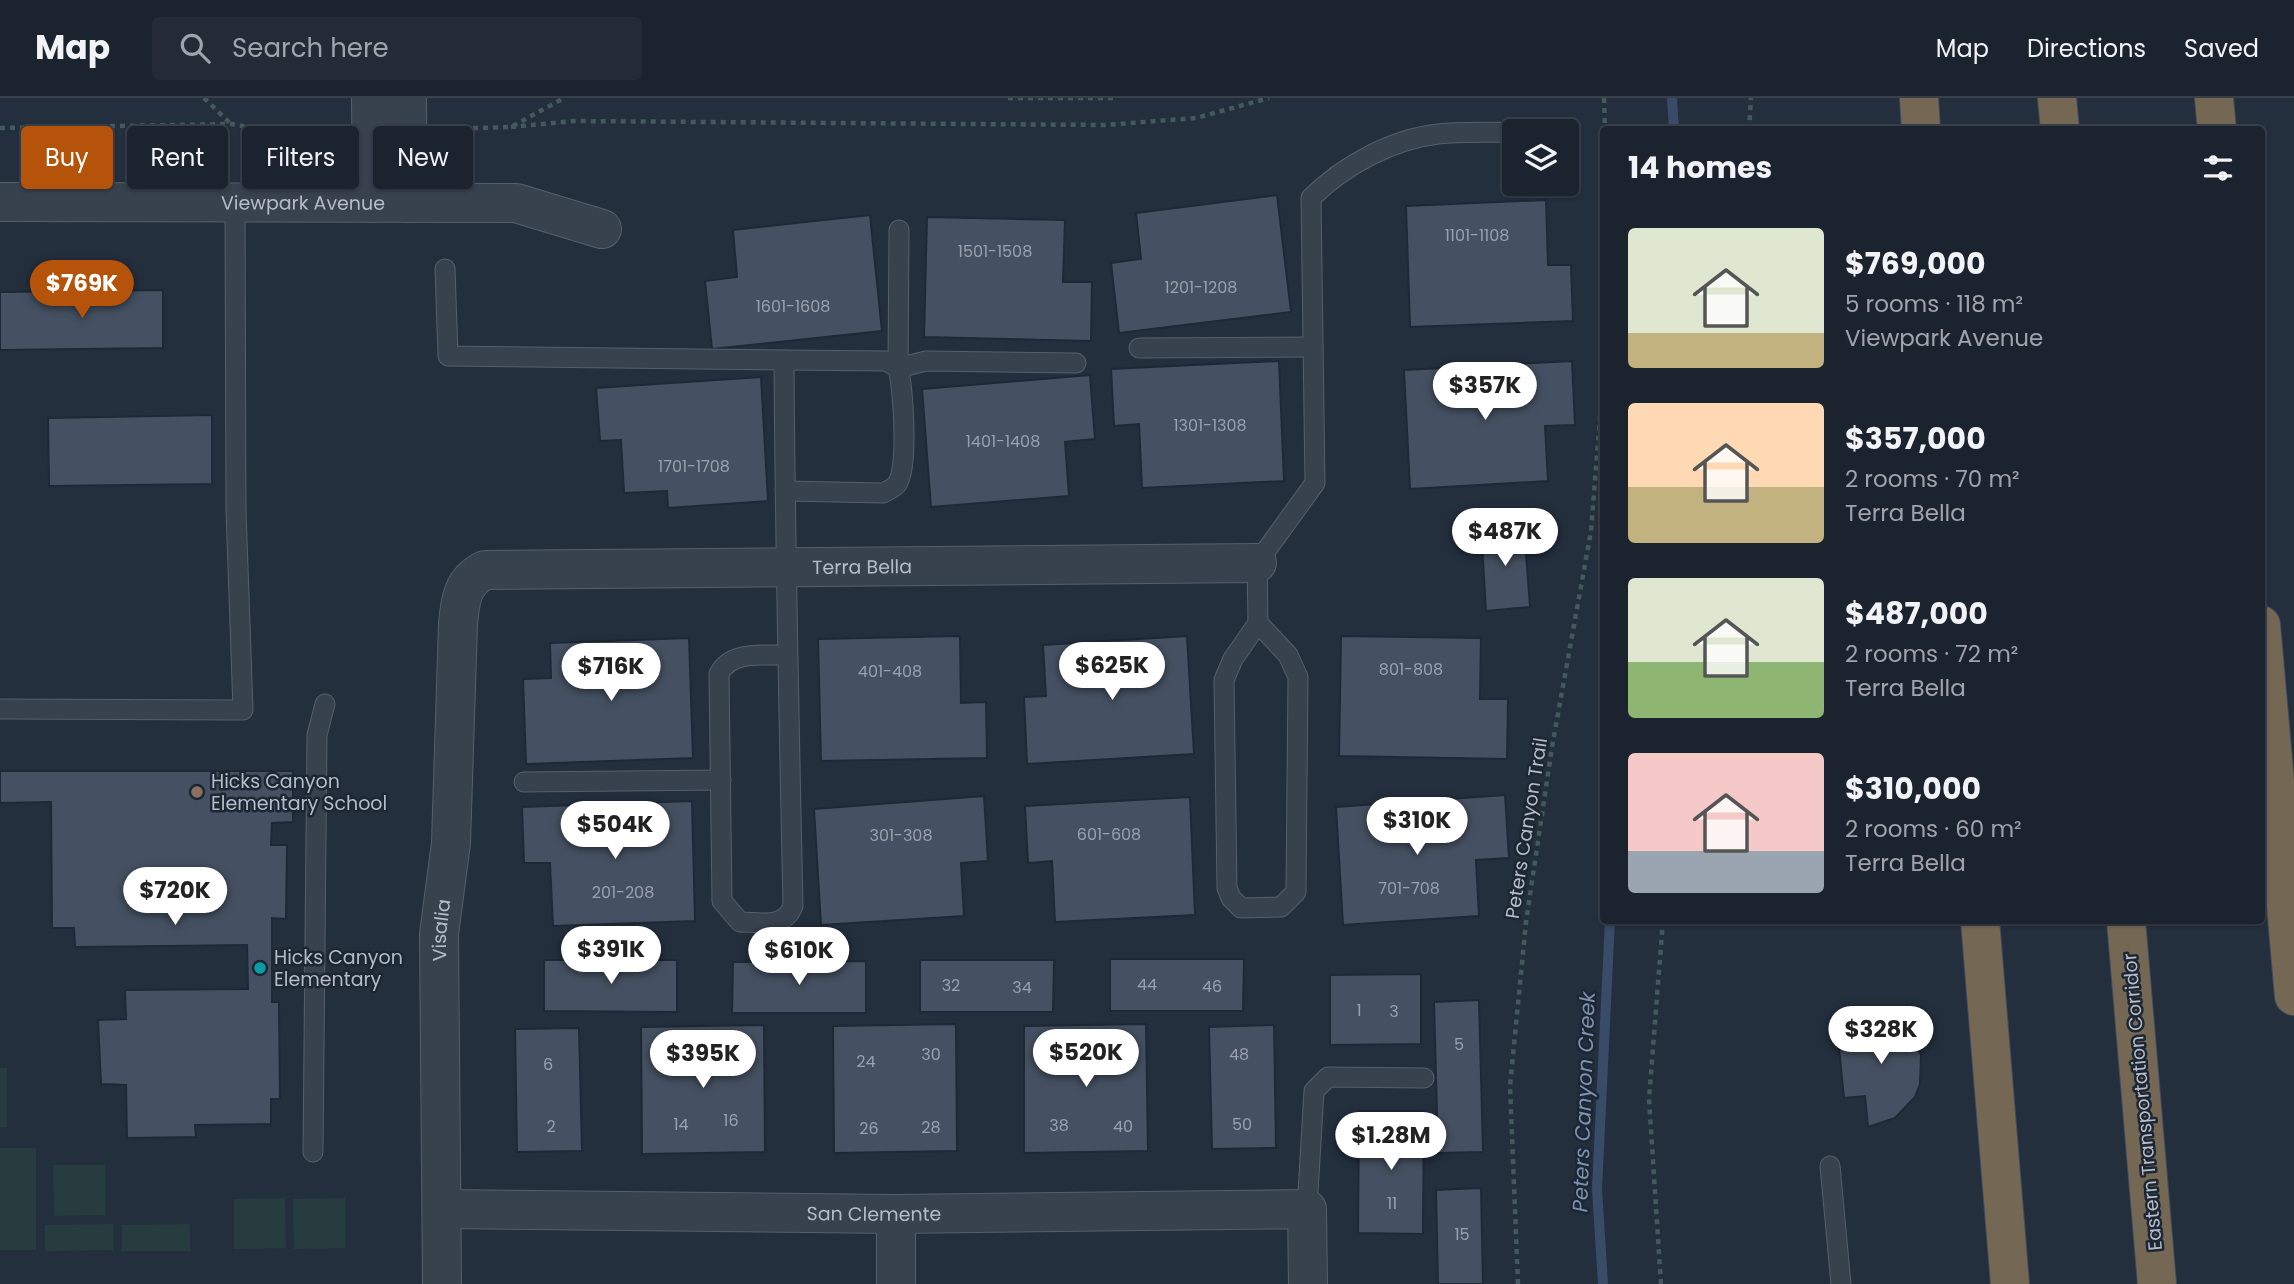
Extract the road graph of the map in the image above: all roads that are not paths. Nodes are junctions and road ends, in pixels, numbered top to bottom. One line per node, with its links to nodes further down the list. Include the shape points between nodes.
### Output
1 (1919, 98): 5 (highway)
2 (2057, 98): 6 (highway)
3 (2214, 98): 7 (highway)
4 (390, 114): 11 (street)
5 (1921, 126)
6 (2060, 126)
7 (2217, 126)
8 (1502, 132): 15 (lane, via 1437,134 1382,150 1331,178 1311,198)
9 (0, 202): 10 (street, Viewpark Avenue)
10 (235, 203): 11 (street, Viewpark Avenue); 28 (lane, via 236,510 243,710)
11 (390, 203): 12 (street, Viewpark Avenue, via 516,203)
12 (602, 229)
13 (899, 230): 19 (lane)
14 (445, 269): 17 (lane, via 448,356)
15 (1313, 346): 16 (lane); 21 (lane, via 1315,483)
16 (1139, 348)
17 (784, 360): 19 (lane, via 886,361); 20 (lane)
18 (1076, 363): 19 (lane, via 926,361)
19 (898, 368): 20 (lane, via 902,470 897,485 883,493)
20 (785, 491): 22 (lane)
21 (1257, 563): 22 (street, Terra Bella); 24 (lane)
22 (785, 566): 23 (street, Terra Bella, via 485,570); 25 (lane)
23 (471, 579): 37 (street, Visalia, via 459,611 451,843 439,934)
24 (1258, 623): 24 (lane, via 1288,655 1298,677 1296,892 1281,907 1241,908 1227,888 1224,680)
25 (787, 655): 29 (lane, via 733,658 724,664 719,674); 29 (lane, via 793,906 789,917 780,923 740,922 722,901)
26 (2265, 670): 33 (highway)
27 (326, 704): 35 (lane, via 317,735)
28 (0, 709)
29 (721, 780): 30 (lane)
30 (524, 782)
31 (1980, 924): 44 (highway)
32 (2126, 924): 45 (highway, Eastern Transportation Corridor)
33 (2294, 996)
34 (1424, 1078): 38 (lane, via 1328,1077 1314,1091)
35 (313, 1152)
36 (1830, 1166): 43 (lane)
37 (442, 1209): 39 (street, San Clemente); 40 (street, Visalia)
38 (1307, 1209): 39 (street, San Clemente); 42 (street)
39 (896, 1214): 41 (street)
40 (442, 1284)
41 (896, 1284)
42 (1308, 1284)
43 (1841, 1284)
44 (2010, 1284)
45 (2157, 1284)

